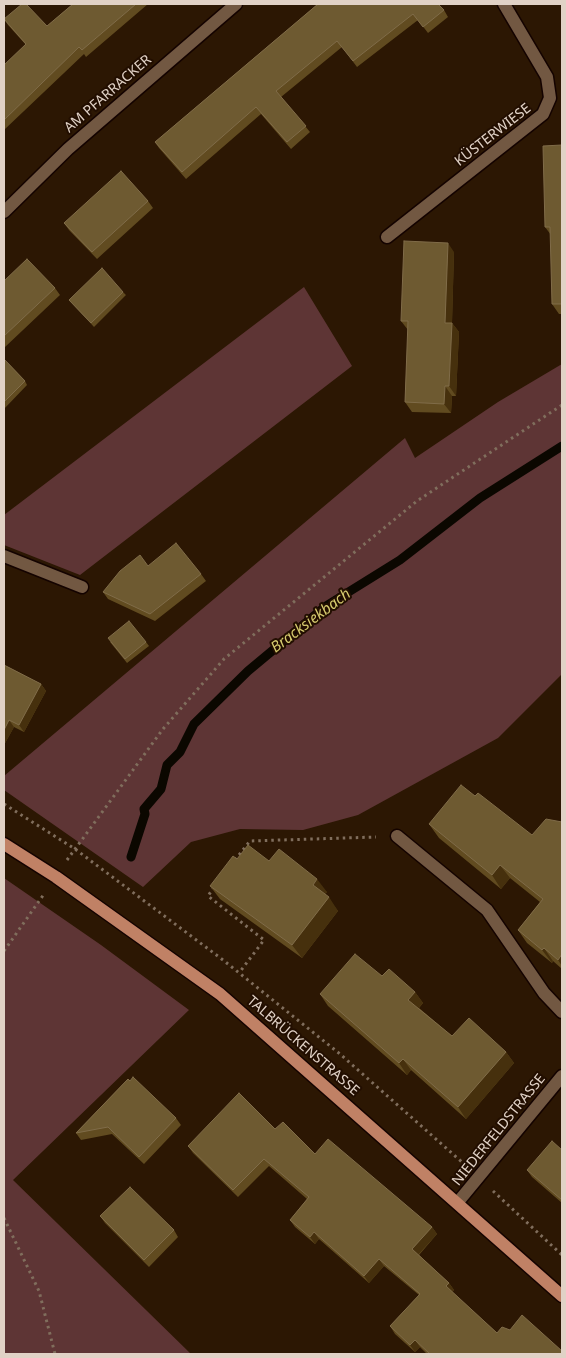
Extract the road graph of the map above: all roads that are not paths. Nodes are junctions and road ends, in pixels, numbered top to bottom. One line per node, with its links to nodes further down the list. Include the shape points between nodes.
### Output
1 (236, 4): 3 (street, AM PFARRACKER, via 68,149)
2 (504, 4): 4 (street, KÜSTERWIESE, via 547,77 550,98 544,114)
3 (4, 212)
4 (387, 237)
5 (4, 556): 6 (street)
6 (82, 587)
7 (397, 836): 9 (street, via 487,910 544,993)
8 (4, 844): 11 (main road, TALBRÜCKENSTRASSE, via 56,877 220,994)
9 (562, 1012)
10 (562, 1076): 11 (street, NIEDERFELDSTRASSE)
11 (458, 1202): 12 (main road, TALBRÜCKENSTRASSE)
12 (562, 1296)

